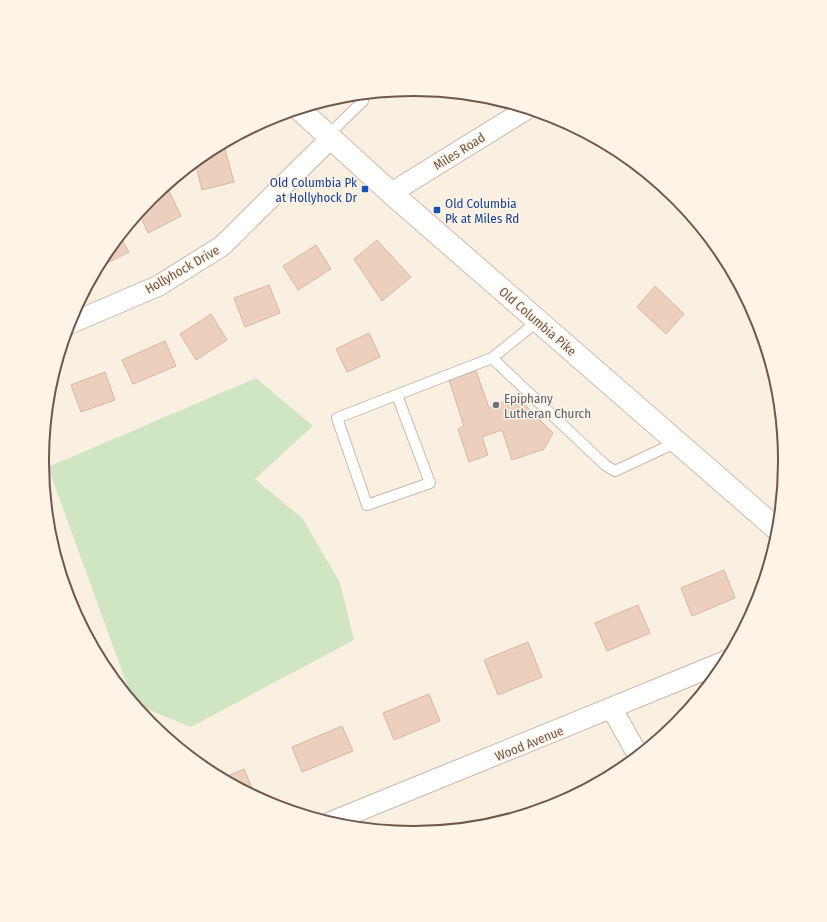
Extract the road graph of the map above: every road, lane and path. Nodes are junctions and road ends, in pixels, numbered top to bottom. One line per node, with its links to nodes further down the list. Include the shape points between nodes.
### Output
1 (363, 101): 4 (lane)
2 (521, 113): 5 (street, Miles Road)
3 (304, 114): 4 (main road, Old Columbia Pike)
4 (329, 137): 5 (main road, Old Columbia Pike); 6 (street, Hollyhock Drive, via 222,246 158,286)
5 (391, 193): 7 (main road, Old Columbia Pike)
6 (78, 320)
7 (538, 321): 8 (lane); 10 (main road, Old Columbia Pike)
8 (492, 358): 9 (lane); 10 (lane, via 605,465 615,471)
9 (397, 395): 9 (lane, via 337,418 367,505 430,483)
10 (677, 442): 11 (main road, Old Columbia Pike)
11 (772, 525)
12 (716, 665): 13 (street, Wood Avenue)
13 (612, 709): 14 (street); 15 (street, Wood Avenue)
14 (635, 750)
15 (341, 818)

